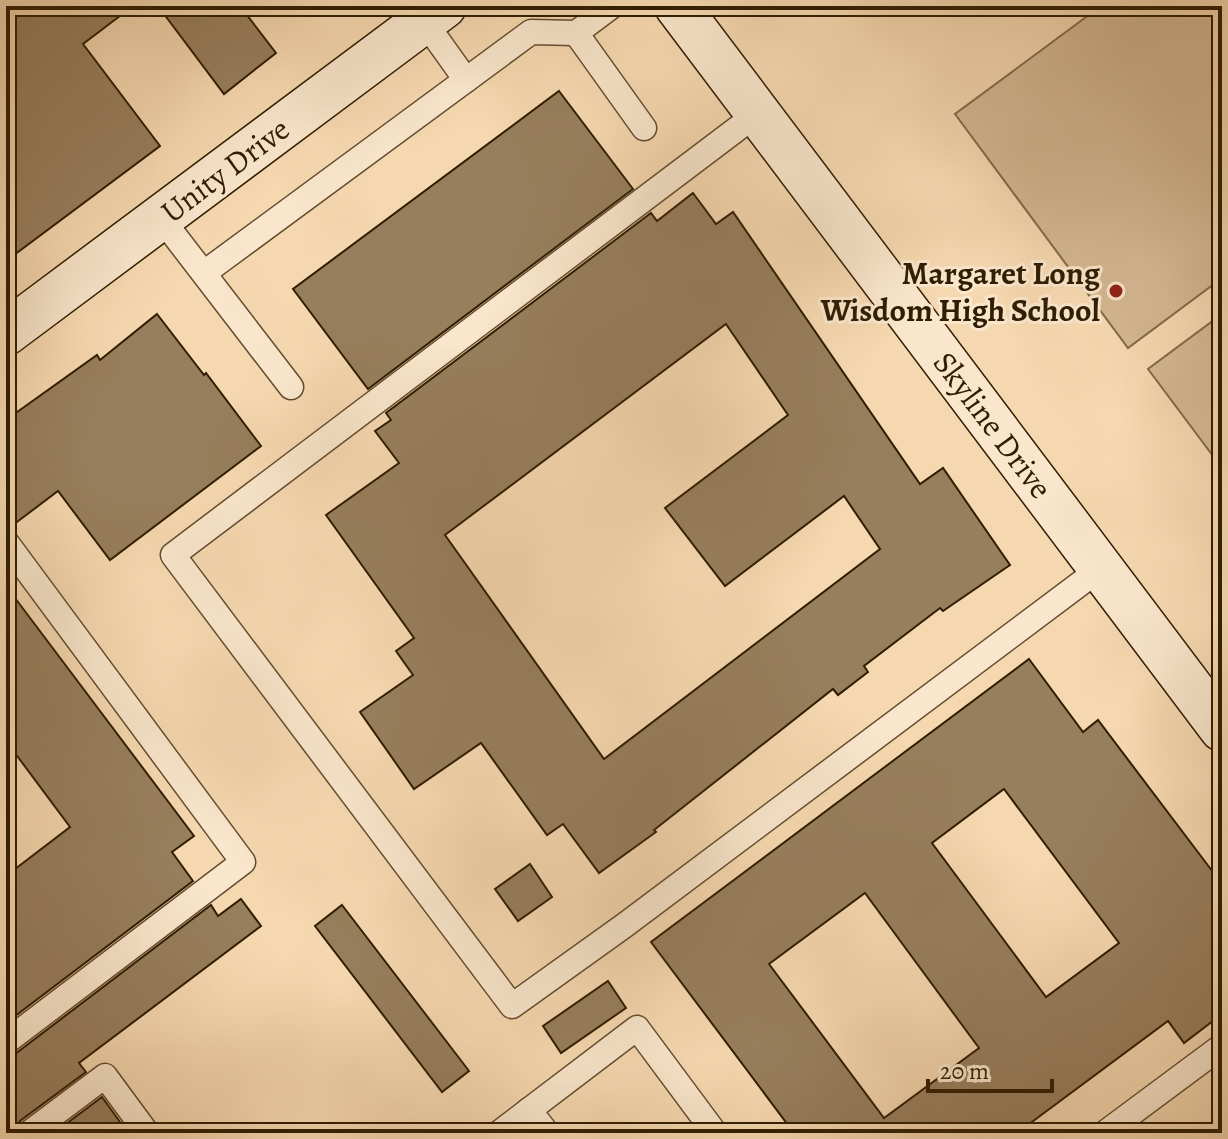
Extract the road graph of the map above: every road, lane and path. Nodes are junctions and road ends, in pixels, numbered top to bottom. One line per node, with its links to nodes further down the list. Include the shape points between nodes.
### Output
1 (612, 6): 4 (lane)
2 (677, 6): 6 (street, Skyline Drive)
3 (434, 13): 5 (lane); 8 (street, Unity Drive)
4 (576, 33): 5 (lane, via 531,32); 7 (lane)
5 (466, 80): 9 (lane)
6 (758, 113): 13 (street, Skyline Drive); 13 (lane, via 173,555 493,981 512,1006)
7 (644, 128)
8 (161, 218): 9 (lane); 10 (street, Unity Drive)
9 (204, 273): 11 (lane)
10 (6, 333)
11 (291, 387)
12 (6, 542): 15 (lane, via 243,862)
13 (1101, 568): 14 (street, Skyline Drive)
14 (1222, 729)
15 (6, 1042)
16 (1222, 1046): 23 (lane)
17 (529, 1110): 20 (lane); 21 (lane); 22 (lane, via 637,1028)
18 (29, 1133): 19 (lane, via 105,1076)
19 (147, 1133)
20 (499, 1133)
21 (547, 1133)
22 (715, 1133)
23 (1105, 1133)

